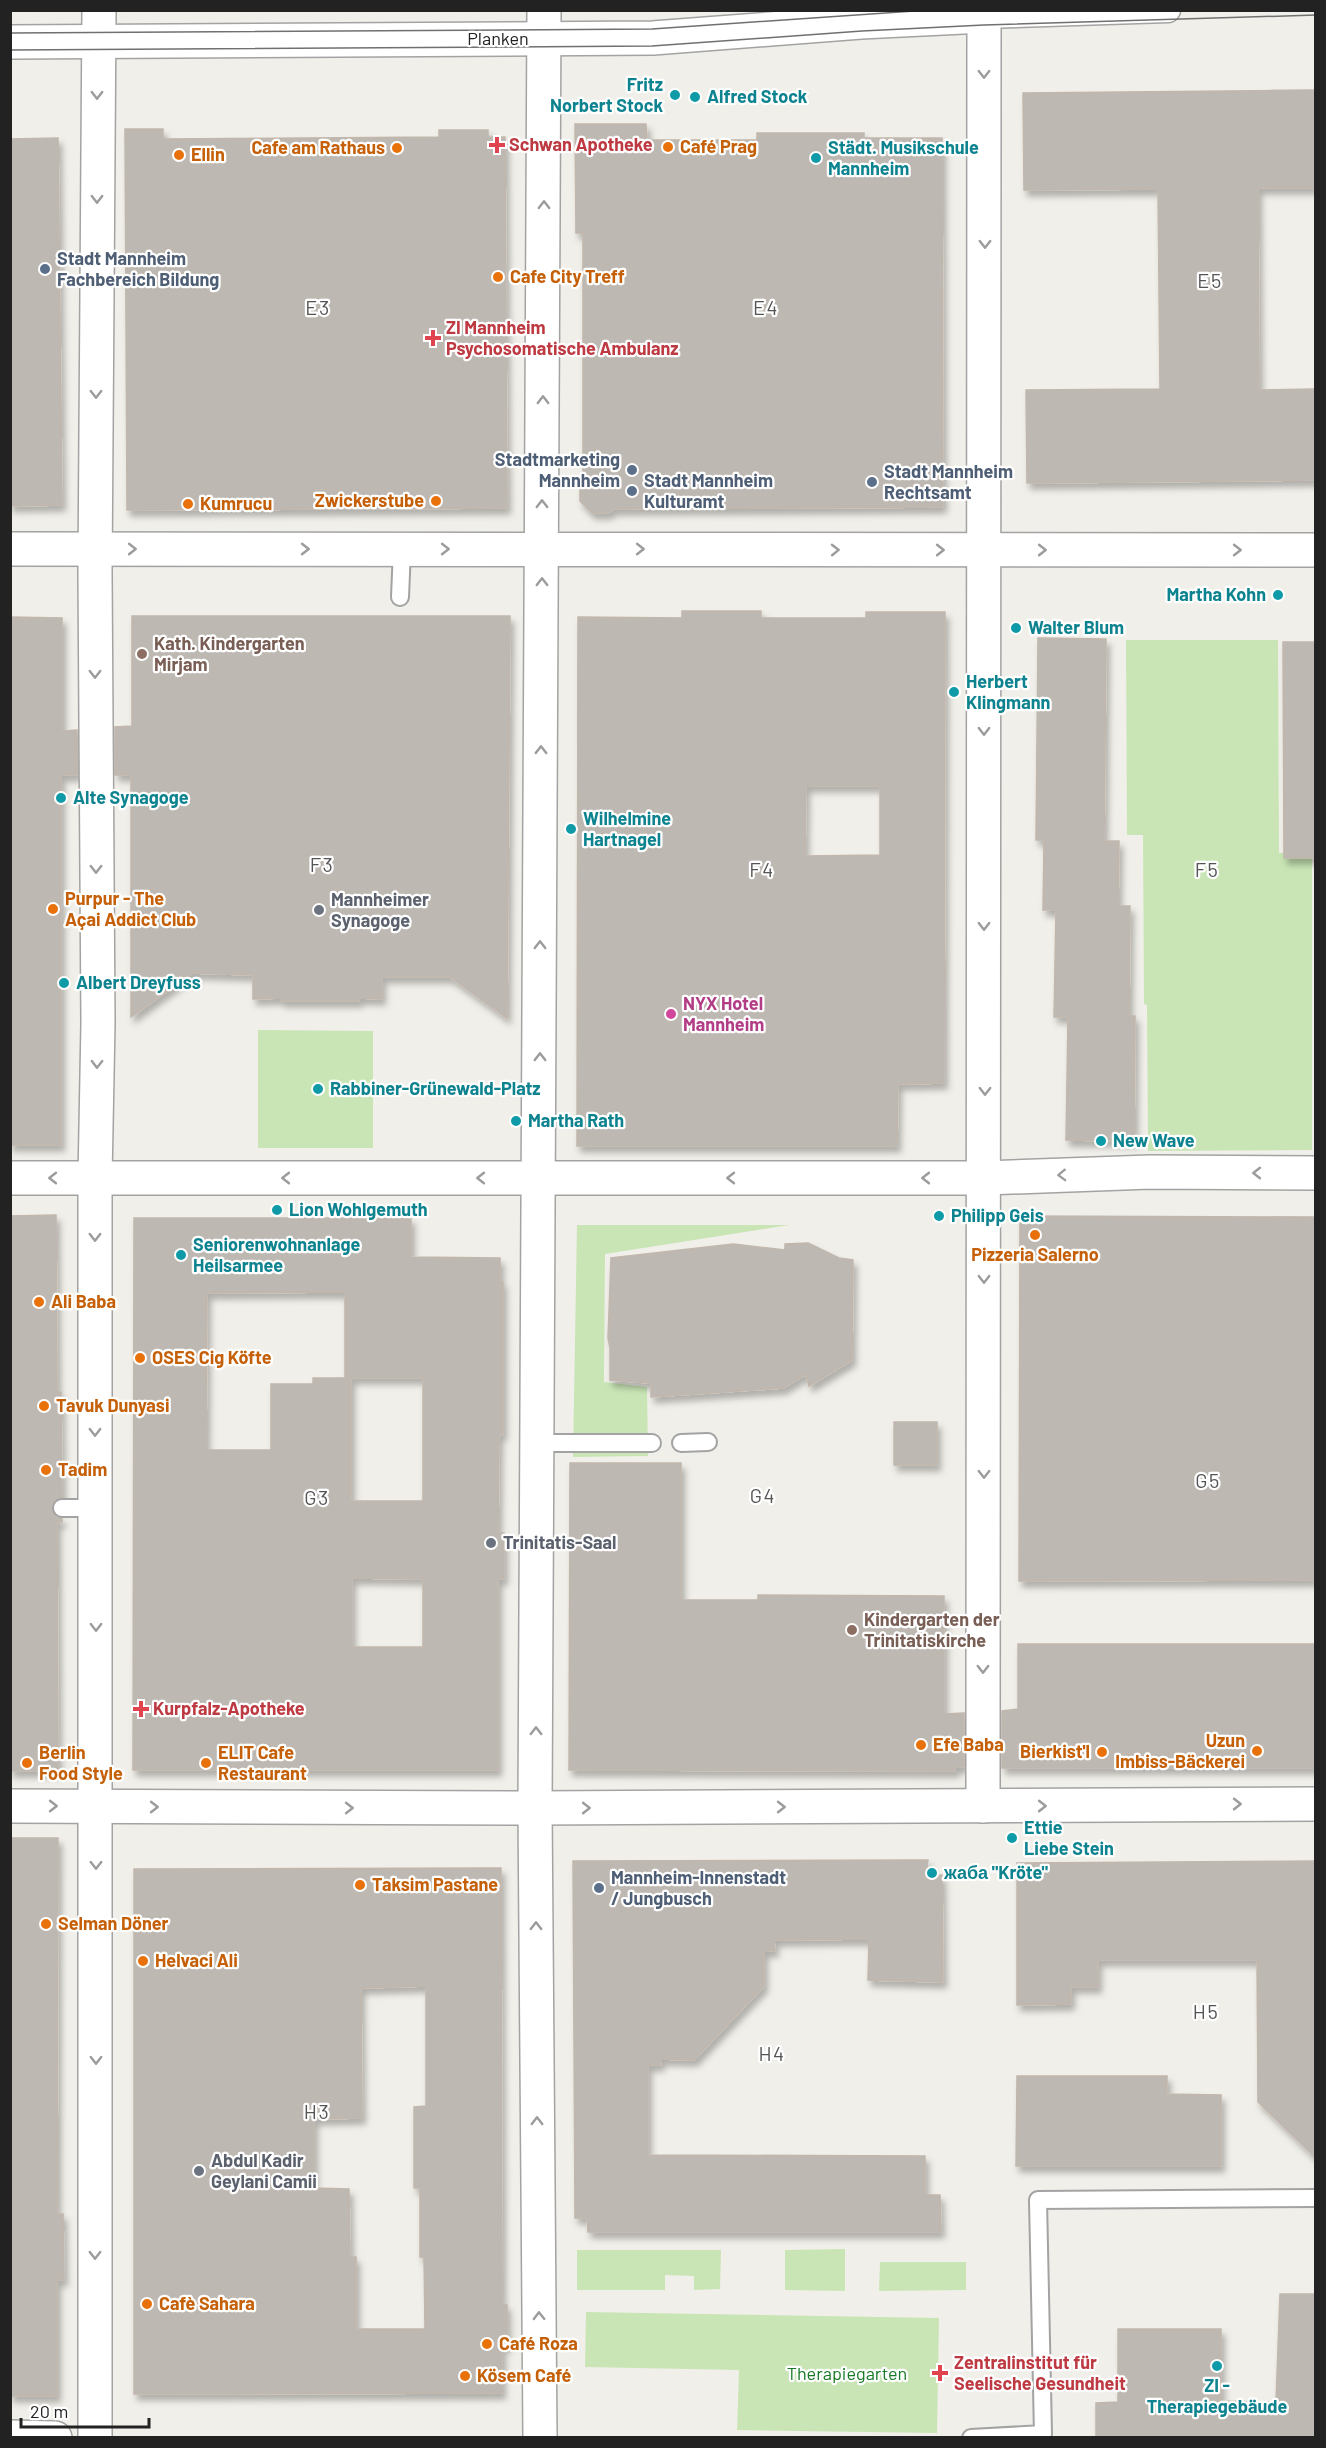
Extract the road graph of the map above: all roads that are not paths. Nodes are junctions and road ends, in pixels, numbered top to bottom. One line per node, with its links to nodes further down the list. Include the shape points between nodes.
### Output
1 (1168, 10): 2 (street)
2 (984, 13): 3 (street, Planken, via 653,38); 10 (street, one-way to 10)
3 (544, 25): 4 (street, Planken); 6 (street, one-way to 3)
4 (98, 26): 5 (street, Planken); 8 (street, one-way to 8)
5 (10, 42)
6 (542, 548): 9 (street, one-way to 6); 10 (street, one-way to 10); 16 (street, one-way to 6)
7 (10, 549): 8 (street)
8 (95, 549): 9 (street, one-way to 9); 15 (street, one-way to 15)
9 (402, 549): 12 (lane)
10 (983, 550): 11 (street, one-way to 11); 17 (street, one-way to 17)
11 (1316, 550)
12 (400, 597)
13 (1316, 1173): 17 (street, one-way to 17, via 1150,1172)
14 (10, 1178): 15 (street, one-way to 14)
15 (95, 1178): 16 (street, one-way to 15); 23 (street, one-way to 23)
16 (540, 1178): 17 (street, one-way to 16); 19 (street)
17 (985, 1178): 26 (street, one-way to 26)
18 (708, 1442): 21 (lane)
19 (538, 1443): 20 (lane); 28 (street, one-way to 19)
20 (652, 1443)
21 (681, 1443)
22 (62, 1508): 23 (lane)
23 (95, 1508): 27 (street, one-way to 27)
24 (1316, 1804): 26 (street, one-way to 24)
25 (10, 1806): 27 (street, one-way to 27)
26 (983, 1806): 28 (street, one-way to 26)
27 (96, 1807): 28 (street, one-way to 28); 32 (street, one-way to 32)
28 (535, 1808): 33 (street, one-way to 28)
29 (1316, 2198): 34 (lane, via 1038,2200 1044,2434)
30 (10, 2437): 31 (street)
31 (55, 2438)
32 (95, 2438)
33 (540, 2438)
34 (971, 2438)

